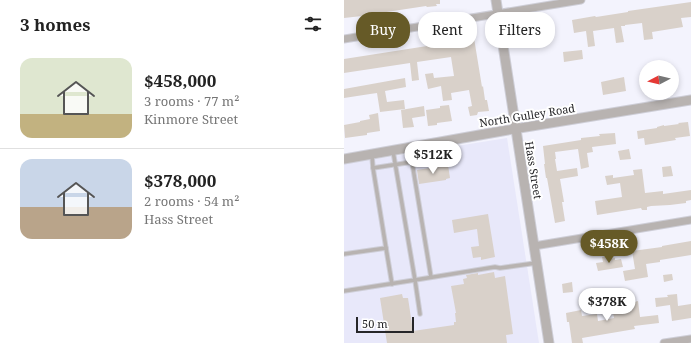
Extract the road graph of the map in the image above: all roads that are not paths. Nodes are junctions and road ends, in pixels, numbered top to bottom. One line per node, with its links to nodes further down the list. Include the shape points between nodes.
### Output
1 (496, 0): 3 (street, Hass Street)
2 (581, 0): 4 (street)
3 (498, 12)
4 (510, 12)
5 (485, 16): 6 (street)
6 (344, 39)
7 (503, 48): 9 (street, Hass Street)
8 (691, 100): 9 (street, North Gulley Road)
9 (516, 129): 10 (street, North Gulley Road); 16 (street, Hass Street)
10 (393, 151): 11 (street, North Gulley Road); 13 (lane)
11 (372, 154): 12 (street, North Gulley Road); 14 (lane)
12 (344, 159)
13 (396, 165): 14 (lane); 20 (lane, via 412,162); 21 (lane)
14 (373, 168): 17 (lane)
15 (691, 220): 16 (street)
16 (534, 246): 19 (street, Hass Street)
17 (386, 248): 18 (lane); 22 (lane)
18 (344, 254)
19 (537, 262): 20 (lane); 26 (street, Hass Street)
20 (431, 277): 21 (lane)
21 (415, 280): 22 (lane); 24 (lane)
22 (392, 284): 23 (lane)
23 (344, 291)
24 (420, 314)
25 (691, 339): 27 (street)
26 (549, 343)
27 (664, 343)

